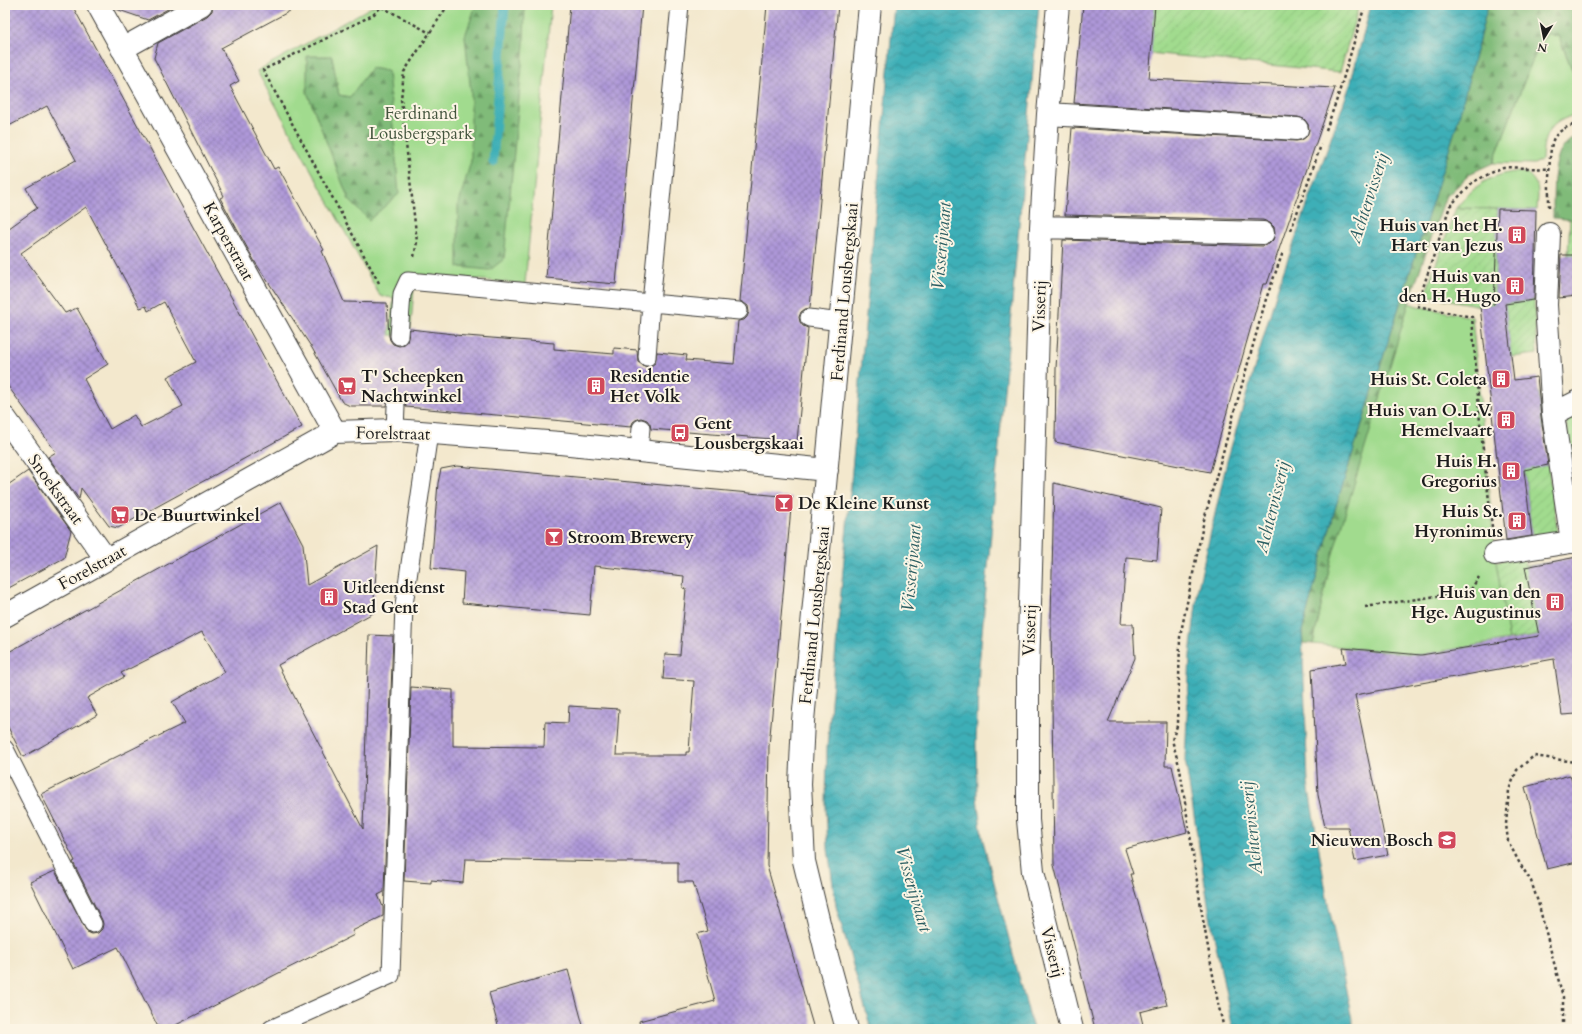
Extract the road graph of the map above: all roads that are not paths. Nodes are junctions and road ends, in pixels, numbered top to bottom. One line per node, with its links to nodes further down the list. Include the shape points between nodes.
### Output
1 (98, 5): 6 (street, Karperstraat)
2 (201, 5): 6 (street)
3 (680, 5): 12 (lane)
4 (870, 5): 15 (street, Ferdinand Lousbergskaai)
5 (1058, 5): 7 (street, Visserij)
6 (122, 49): 24 (street, Karperstraat)
7 (1048, 114): 8 (street); 9 (street, Visserij)
8 (1297, 129)
9 (1041, 227): 10 (street); 36 (street, Visserij, via 1028,672 1028,820 1033,872)
10 (1263, 233)
11 (1549, 234): 20 (street, via 1546,305)
12 (651, 303): 13 (lane); 16 (lane, via 405,288); 17 (lane)
13 (739, 311)
14 (808, 318): 15 (lane)
15 (841, 322): 27 (street, Ferdinand Lousbergskaai)
16 (399, 336)
17 (647, 357)
18 (1577, 402): 20 (street)
19 (396, 406): 23 (lane)
20 (1553, 414): 28 (street)
21 (5, 418): 30 (street, Snoekstraat)
22 (641, 428): 26 (lane)
23 (394, 430): 24 (street, Forelstraat); 25 (street, Forelstraat)
24 (335, 432): 30 (street, Forelstraat)
25 (429, 433): 26 (street, Forelstraat); 34 (lane, via 404,605 391,974)
26 (639, 452): 27 (street, Forelstraat)
27 (827, 470): 35 (street, Ferdinand Lousbergskaai, via 803,721 800,784 804,861)
28 (1574, 542): 29 (street)
29 (1495, 554)
30 (106, 559): 31 (street, Forelstraat)
31 (5, 616)
32 (5, 750): 33 (lane)
33 (93, 924)
34 (271, 1029)
35 (847, 1029)
36 (1072, 1029)

